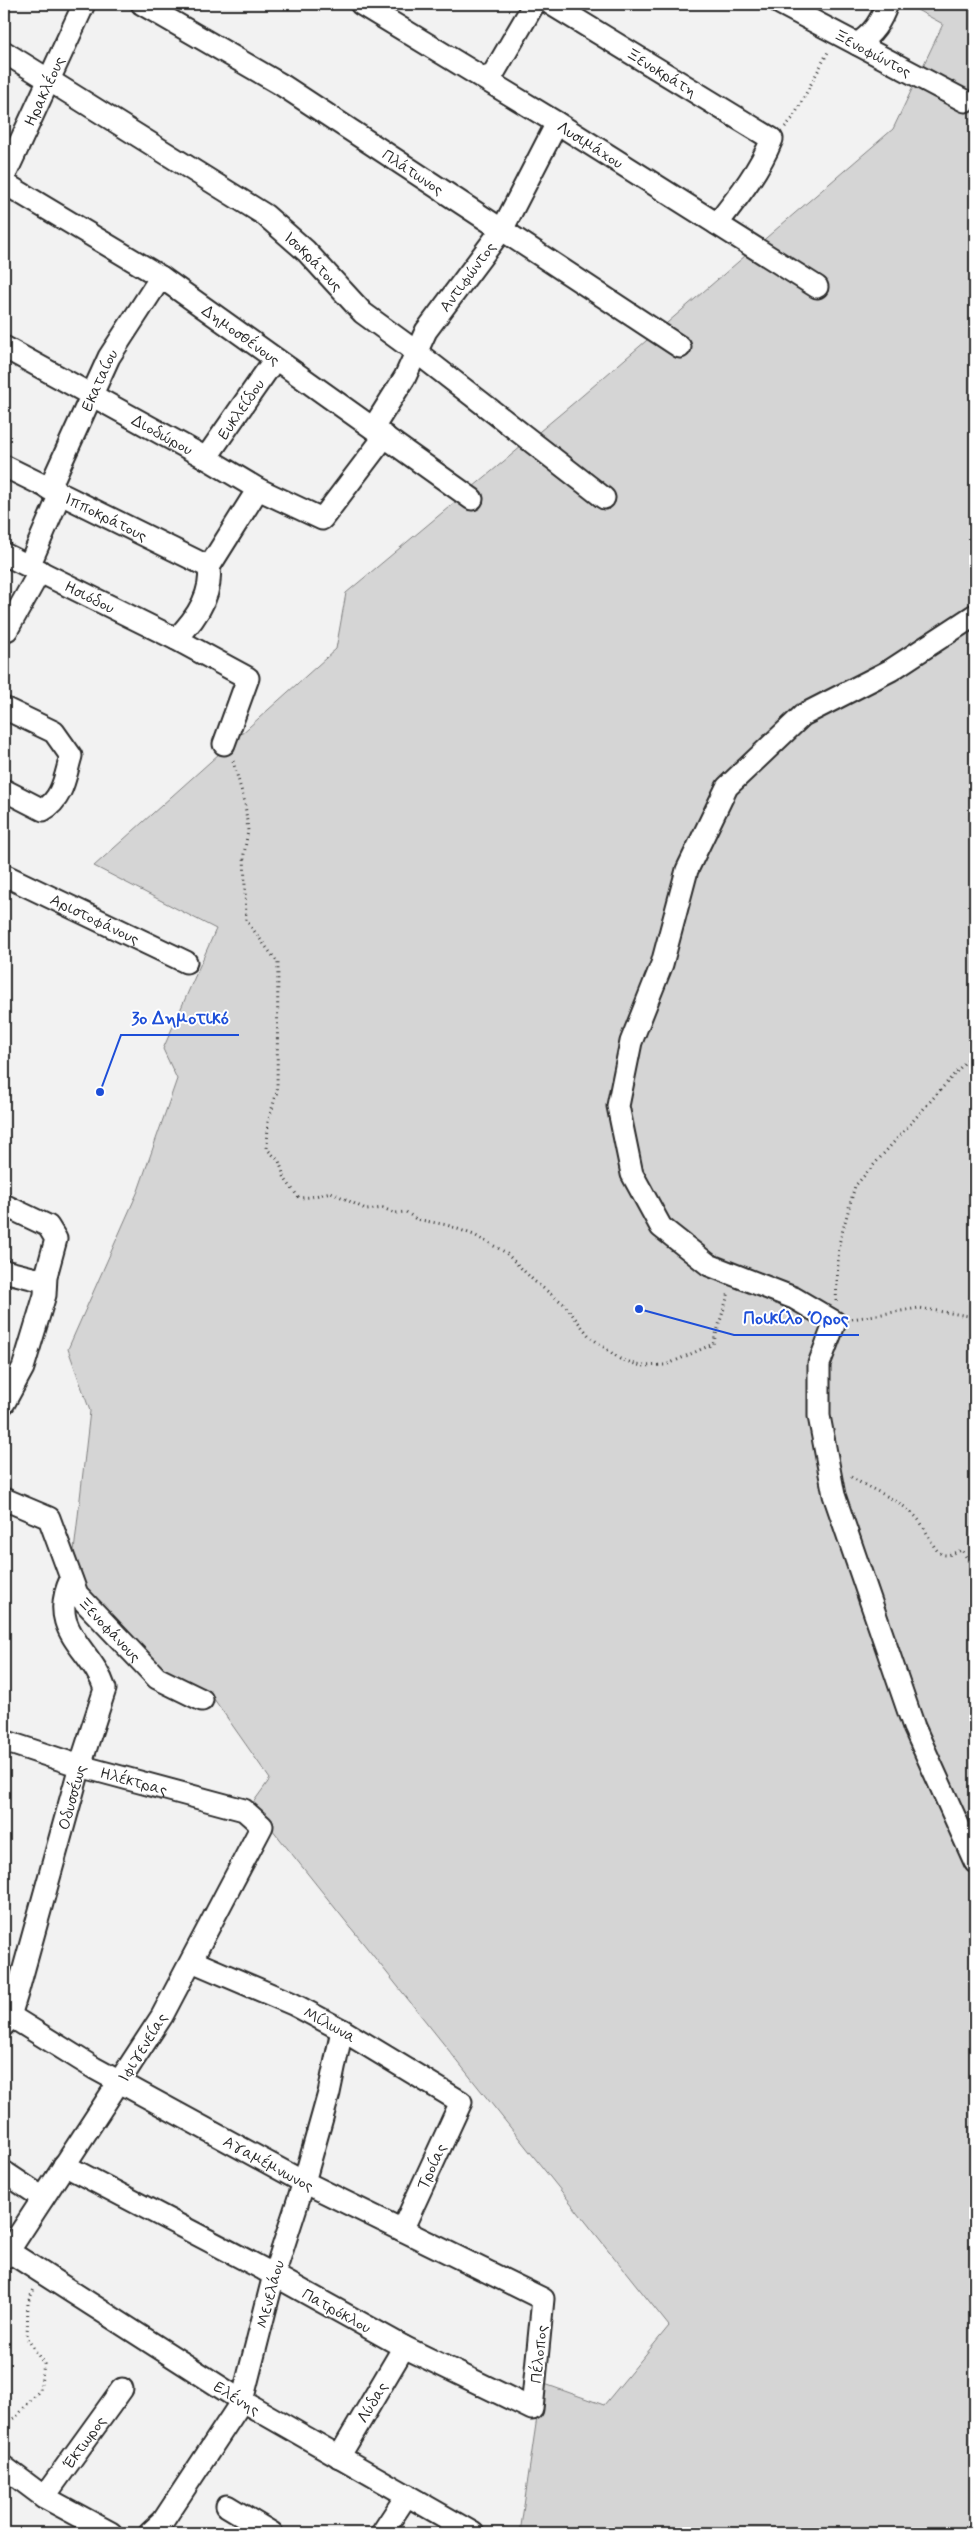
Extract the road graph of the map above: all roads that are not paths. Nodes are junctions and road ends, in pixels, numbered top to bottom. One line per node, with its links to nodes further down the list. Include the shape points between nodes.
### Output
1 (84, 4): 10 (street, Ηρακλέους)
2 (142, 4): 18 (street, Πλάτωνος, via 282,85)
3 (361, 4): 11 (street, Λυσιμάχου)
4 (534, 4): 11 (street)
5 (551, 4): 17 (street, Ξενοκράτη, via 772,139 749,183)
6 (781, 4): 8 (street, Ξενοφώντος)
7 (888, 4): 8 (street, via 869,37)
8 (857, 44): 12 (street, Ξενοφώντος)
9 (4, 52): 10 (street, Ισοκράτους)
10 (48, 77): 14 (street, Ηρακλέους); 23 (street, Ισοκράτους, via 265,215 306,251 363,313)
11 (489, 82): 13 (street, Λυσιμάχου)
12 (965, 101)
13 (557, 123): 17 (street, Λυσιμάχου); 18 (street, Αντιφώντος)
14 (11, 143): 15 (street, Ηρακλέους)
15 (4, 177)
16 (4, 184): 19 (street, Δημοσθένους)
17 (717, 224): 20 (street, Λυσιμάχου)
18 (503, 228): 22 (street, Πλάτωνος); 23 (street, Αντιφώντος, via 426,331)
19 (161, 277): 24 (street, Δημοσθένους); 25 (street, Εκαταίου, via 109,357)
20 (817, 288)
21 (4, 347): 25 (street, Διοδώρου)
22 (680, 347)
23 (415, 351): 26 (street, Αντιφώντος); 31 (street, Ισοκράτους)
24 (275, 359): 26 (street, Δημοσθένους); 27 (street, Ευκλείδου)
25 (92, 396): 27 (street, Διοδώρου); 30 (street, Εκαταίου)
26 (379, 432): 32 (street, Δημοσθένους); 33 (street, Αντιφώντος)
27 (206, 458): 29 (street, Διοδώρου)
28 (4, 466): 30 (street, Ιπποκράτους)
29 (258, 489): 33 (street, Διοδώρου); 35 (street)
30 (54, 491): 35 (street, Ιπποκράτους); 36 (street, Εκαταίου)
31 (604, 498)
32 (472, 499)
33 (322, 519)
34 (4, 554): 36 (street, Ησιόδου)
35 (209, 567): 39 (street, via 211,578 206,596 194,622)
36 (34, 569): 38 (street, Εκαταίου); 39 (street, Ησιόδου)
37 (975, 615): 55 (street, via 891,670 803,715 727,787 687,870 662,964 631,1042 618,1106 632,1174 661,1227 709,1265 794,1298 835,1322 819,1364 819,1416 834,1495 914,1727)
38 (7, 630)
39 (176, 639): 41 (street, Ησιόδου, via 248,678)
40 (4, 708): 42 (street, via 54,732 71,756 53,805 43,810)
41 (224, 744)
42 (4, 790)
43 (4, 875): 44 (street, Αριστοφάνους)
44 (186, 962)
45 (4, 1206): 47 (street, via 48,1226 56,1239)
46 (4, 1271): 47 (street, via 36,1279)
47 (46, 1276): 48 (street, via 45,1295 24,1368)
48 (4, 1403)
49 (4, 1499): 50 (street, Ξενοφάνους, via 48,1518)
50 (71, 1579): 51 (street, Ξενοφάνους, via 77,1594 157,1678); 53 (street, Οδυσσέως, via 64,1607 68,1630 105,1689)
51 (202, 1700)
52 (4, 1741): 53 (street, Ηλέκτρας)
53 (80, 1766): 54 (street, Ηλέκτρας, via 244,1810); 57 (street, Οδυσσέως)
54 (262, 1826): 56 (street, Ιφιγενείας)
55 (975, 1862)
56 (192, 1961): 58 (street, Μίλωνα, via 293,2004); 59 (street, Ιφιγενείας)
57 (6, 2018): 59 (street, Αγαμέμνωνος)
58 (342, 2030): 60 (street, Μίλωνα); 63 (street, Μενελάου, via 329,2093)
59 (120, 2082): 61 (street, Ιφιγενείας); 63 (street, Αγαμέμνωνος)
60 (461, 2102): 65 (street, Τροίας)
61 (64, 2165): 64 (street, Ιφιγενείας); 67 (street, Πατρόκλου)
62 (4, 2172): 64 (street)
63 (304, 2182): 65 (street, Αγαμέμνωνος); 67 (street, Μενελάου)
64 (43, 2198): 66 (street, Ιφιγενείας)
65 (402, 2230): 68 (street, Αγαμέμνωνος)
66 (6, 2254): 71 (street, Ελένης, via 48,2275)
67 (274, 2275): 69 (street, Πατρόκλου); 71 (street, Μενελάου)
68 (543, 2299): 72 (street, Πέλοπος)
69 (404, 2346): 72 (street, Πατρόκλου); 73 (street, Λύδας)
70 (122, 2389): 76 (street, Έκτωρος)
71 (242, 2401): 73 (street, Ελένης); 79 (street, Μενελάου, via 163,2521)
72 (532, 2409)
73 (339, 2457): 75 (street, Ελένης)
74 (4, 2467): 76 (street)
75 (407, 2496): 81 (street); 82 (street, Ελένης)
76 (44, 2497): 78 (street)
77 (228, 2506): 80 (street)
78 (111, 2533)
79 (150, 2533)
80 (272, 2533)
81 (382, 2533)
82 (473, 2533)

